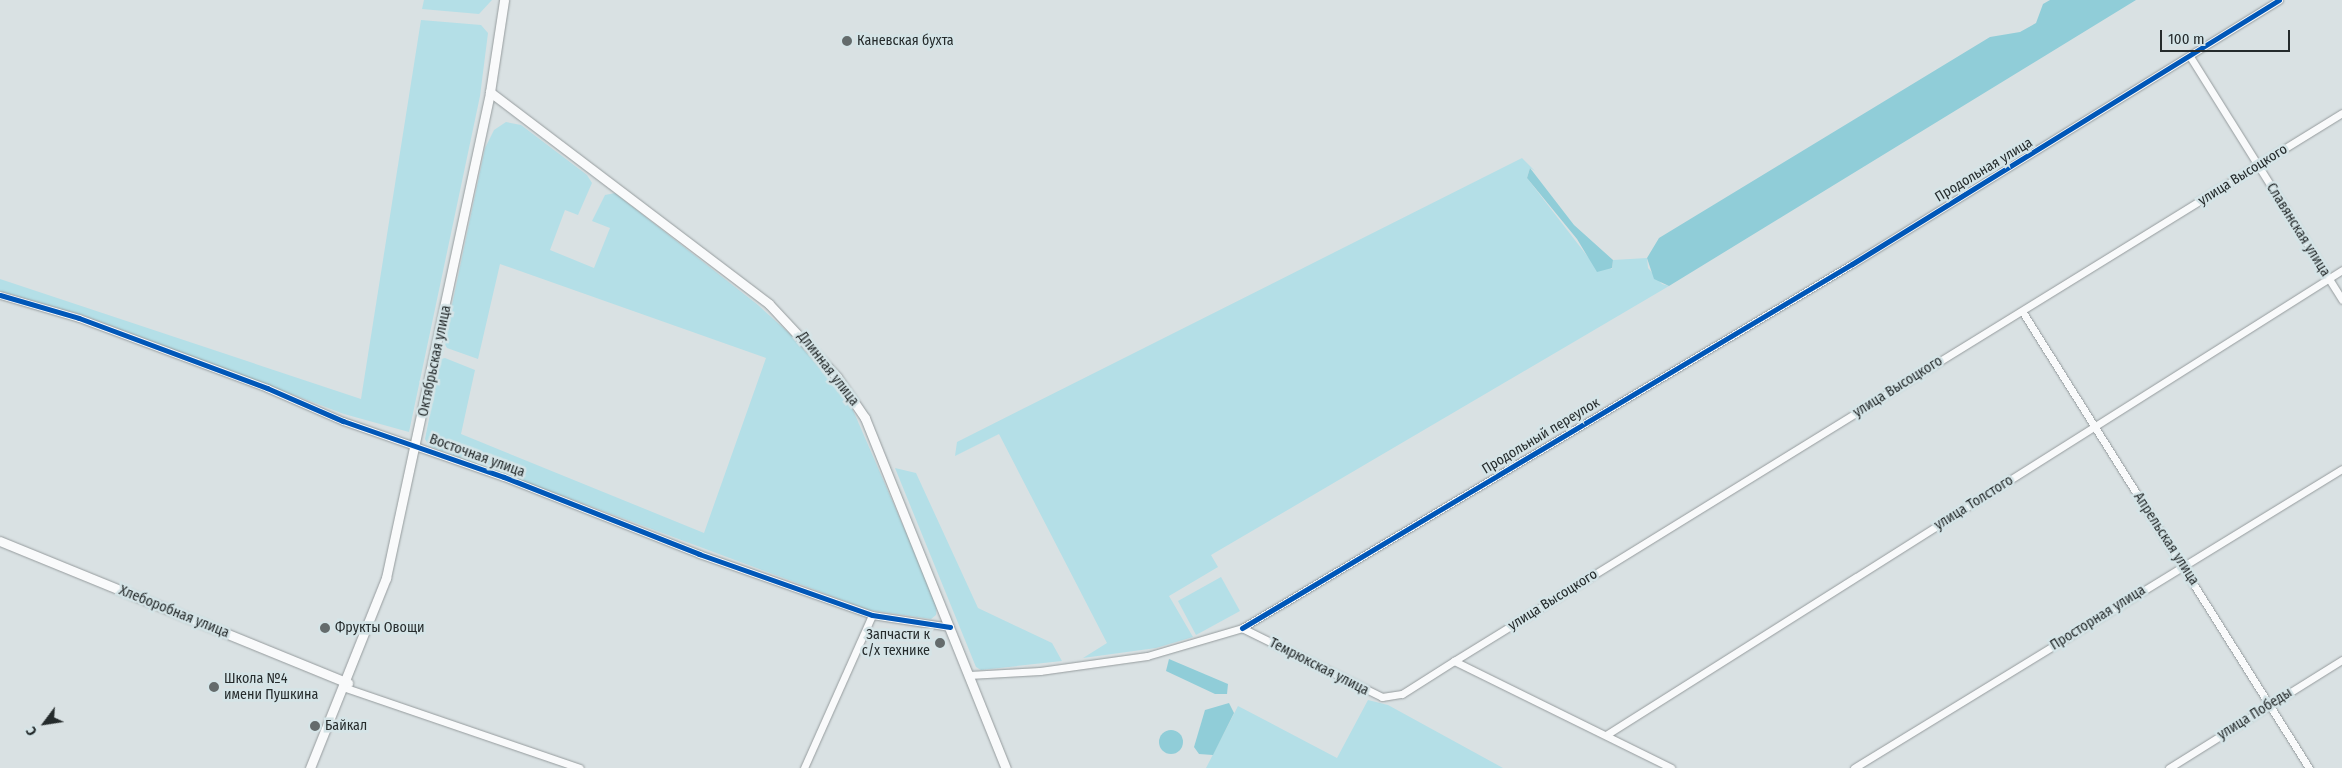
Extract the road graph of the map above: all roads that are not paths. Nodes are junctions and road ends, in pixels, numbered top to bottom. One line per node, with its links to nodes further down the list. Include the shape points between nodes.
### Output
1 (504, 0): 4 (street, Октябрьская улица)
2 (2279, 0): 3 (street, Продольная улица)
3 (2191, 58): 6 (street, Славянская улица); 7 (street, Продольная улица)
4 (490, 92): 14 (street, Октябрьская улица); 19 (street, Длинная улица, via 692,242 770,304 811,346 865,418)
5 (2342, 114): 6 (street, улица Высоцкого)
6 (2258, 166): 9 (street, Славянская улица); 12 (street, улица Высоцкого)
7 (1852, 264): 20 (street, Продольный переулок)
8 (2342, 270): 9 (street, улица Толстого)
9 (2329, 279): 11 (street, Славянская улица); 13 (street, улица Толстого)
10 (0, 295): 14 (street, Восточная улица, via 79,318)
11 (2342, 300)
12 (2022, 311): 13 (street, Апрельская улица); 22 (street, улица Высоцкого)
13 (2095, 427): 17 (street, Апрельская улица); 26 (street, улица Толстого)
14 (417, 447): 18 (street, Восточная улица); 24 (street, Октябрьская улица, via 380,599)
15 (2342, 469): 17 (street, Просторная улица)
16 (0, 541): 24 (street, Хлеборобная улица)
17 (2184, 565): 25 (street, Апрельская улица); 32 (street, Просторная улица)
18 (872, 615): 19 (street, Восточная улица); 29 (street)
19 (950, 627): 23 (street, Длинная улица)
20 (1242, 628): 22 (street, Темрюкская улица, via 1382,697 1402,694); 23 (street, via 1147,656 1040,671)
21 (2342, 660): 25 (street, улица Победы)
22 (1454, 661): 26 (street)
23 (969, 675): 30 (street, Длинная улица)
24 (347, 685): 27 (street, Октябрьская улица); 28 (street, Хлеборобная улица)
25 (2269, 704): 33 (street, улица Победы); 34 (street, Апрельская улица)
26 (1606, 735): 31 (street)
27 (310, 768)
28 (580, 768)
29 (804, 768)
30 (1006, 768)
31 (1671, 768)
32 (1854, 768)
33 (2169, 768)
34 (2309, 768)

